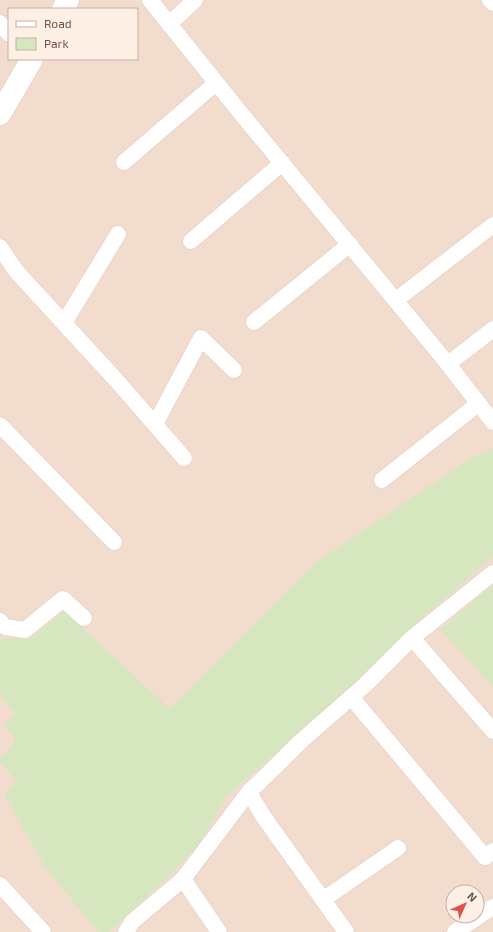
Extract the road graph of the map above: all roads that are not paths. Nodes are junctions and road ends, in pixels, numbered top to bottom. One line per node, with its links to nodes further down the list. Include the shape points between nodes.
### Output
1 (150, 0): 6 (street)
2 (195, 0): 6 (street)
3 (490, 0): 4 (street)
4 (493, 3)
5 (0, 23): 7 (street)
6 (169, 24): 9 (street)
7 (8, 33)
8 (31, 60): 10 (main road)
9 (216, 83): 11 (street); 12 (street)
10 (0, 114)
11 (124, 162)
12 (282, 163): 15 (street); 16 (street)
13 (493, 225): 18 (street)
14 (118, 234): 20 (street)
15 (191, 241)
16 (350, 244): 18 (street); 19 (street)
17 (0, 247): 20 (street, via 16,271)
18 (396, 300): 22 (street)
19 (254, 322)
20 (64, 323): 26 (street)
21 (493, 329): 22 (street)
22 (448, 364): 24 (street)
23 (234, 370): 26 (street, via 201,338)
24 (478, 404): 25 (street); 29 (street)
25 (493, 422)
26 (155, 424): 28 (street)
27 (0, 425): 30 (street)
28 (184, 458)
29 (382, 480)
30 (114, 542)
31 (493, 573): 34 (street)
32 (84, 618): 33 (street, via 63,599 24,630 5,627)
33 (0, 621)
34 (412, 638): 35 (street); 36 (street)
35 (351, 697): 37 (street); 39 (street, via 485,857)
36 (493, 731)
37 (249, 792): 40 (street); 42 (street, via 263,816)
38 (398, 848): 42 (street)
39 (493, 850)
40 (183, 879): 45 (street, via 132,922); 46 (street)
41 (0, 885): 44 (street)
42 (324, 899): 47 (street)
43 (493, 907): 48 (street)
44 (42, 932)
45 (126, 932)
46 (219, 932)
47 (346, 932)
48 (455, 932)

